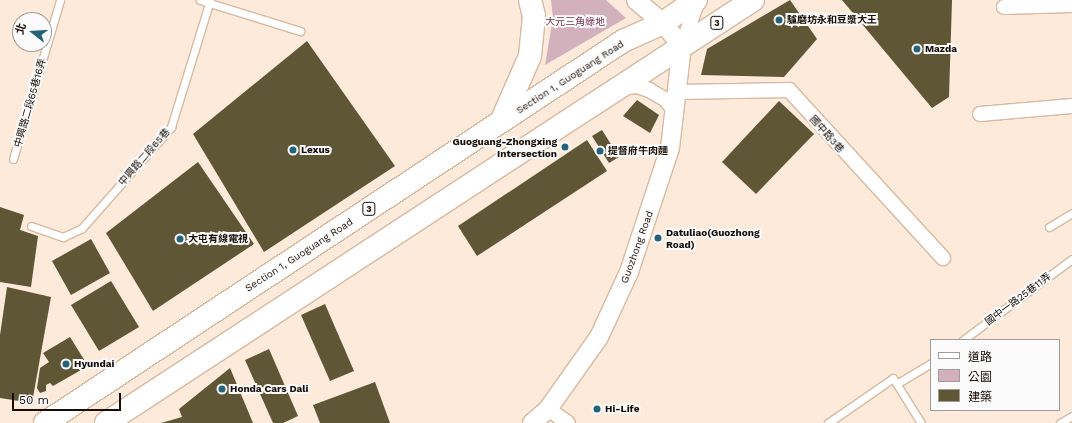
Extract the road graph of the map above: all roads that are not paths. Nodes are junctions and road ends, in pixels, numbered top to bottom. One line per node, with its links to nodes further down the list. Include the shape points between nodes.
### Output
1 (60, 0): 19 (lane, 中興路二段65巷16弄)
2 (200, 0): 7 (lane)
3 (530, 0): 18 (main road, via 534,16 530,56)
4 (636, 0): 10 (street)
5 (697, 0): 10 (main road, Section 1, Guoguang Road / 3); 12 (street)
6 (753, 0): 12 (main road, 3)
7 (210, 1): 11 (lane); 21 (lane, 中興路二段65巷, via 171,127 82,228 63,237)
8 (1072, 5): 9 (street)
9 (1004, 7)
10 (663, 23): 12 (street); 18 (main road, Section 1, Guoguang Road / 3, via 623,41)
11 (300, 31)
12 (682, 46): 13 (main road, 3); 14 (street, Guozhong Road)
13 (618, 88): 16 (street, via 637,86 650,90 666,100); 31 (main road, 3)
14 (678, 92): 16 (street, Guozhong Road); 23 (street, 國中路3巷, via 789,90)
15 (1072, 106): 17 (street)
16 (676, 113): 28 (street, Guozhong Road, via 654,201 617,302 599,337)
17 (980, 114)
18 (502, 121): 30 (main road, Section 1, Guoguang Road / 3)
19 (13, 159)
20 (1072, 212): 22 (lane)
21 (31, 226)
22 (1049, 227)
23 (943, 258)
24 (1072, 259): 25 (lane, 國中一路25巷11弄)
25 (964, 339)
26 (930, 364): 27 (lane)
27 (898, 383): 34 (lane, via 893,378); 35 (lane)
28 (548, 409): 32 (street, Guozhong Road); 33 (street)
29 (1072, 416): 36 (lane)
30 (45, 423)
31 (106, 423)
32 (532, 423)
33 (568, 423)
34 (828, 423)
35 (921, 423)
36 (1060, 423)

